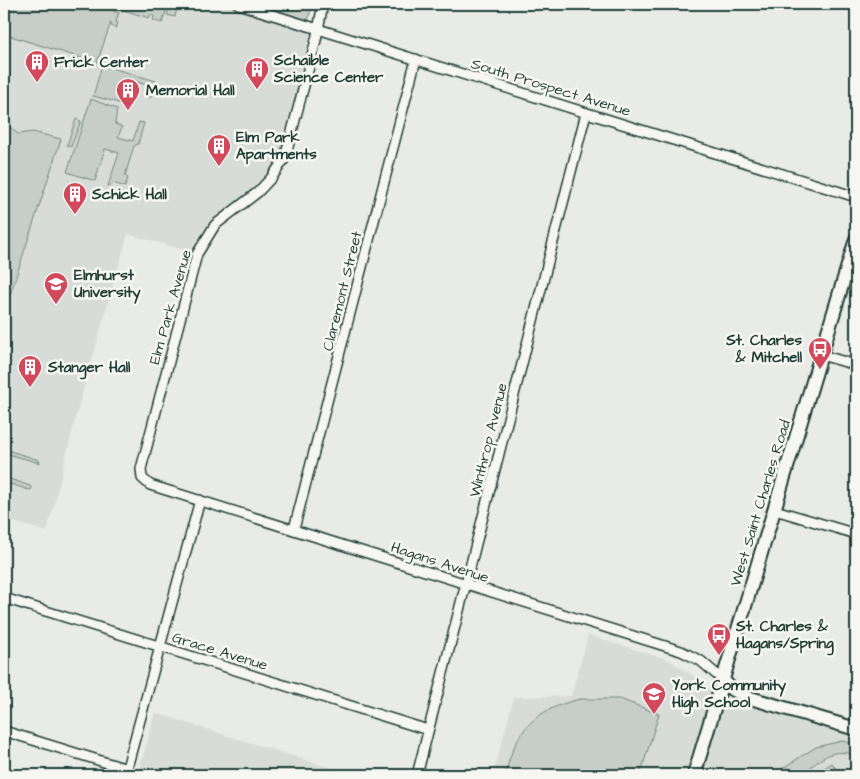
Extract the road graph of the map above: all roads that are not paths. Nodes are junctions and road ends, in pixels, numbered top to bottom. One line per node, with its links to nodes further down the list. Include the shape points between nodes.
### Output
1 (238, 4): 3 (street, South Prospect Avenue)
2 (323, 4): 3 (street, Elm Park Avenue)
3 (318, 28): 4 (street, South Prospect Avenue); 10 (street, Elm Park Avenue, via 285,158 258,192 215,226 198,254 141,468)
4 (416, 59): 5 (street, South Prospect Avenue); 13 (street, Claremont Street)
5 (586, 113): 6 (street, South Prospect Avenue); 15 (street, Winthrop Avenue)
6 (856, 197)
7 (856, 239): 8 (main road, West Saint Charles Road)
8 (822, 355): 9 (street); 12 (main road, West Saint Charles Road)
9 (856, 365)
10 (142, 478): 11 (street, Hagans Avenue, via 150,485)
11 (200, 500): 13 (street, Hagans Avenue); 17 (street)
12 (775, 510): 14 (street); 18 (main road, West Saint Charles Road)
13 (294, 529): 15 (street, Hagans Avenue)
14 (856, 534)
15 (465, 585): 18 (street, Hagans Avenue, via 681,651 701,661); 20 (street, Winthrop Avenue)
16 (4, 598): 17 (street, Grace Avenue)
17 (159, 646): 20 (street, Grace Avenue); 22 (street)
18 (724, 681): 19 (main road, via 747,697); 24 (main road, West Saint Charles Road)
19 (856, 729)
20 (428, 730): 23 (street, Winthrop Avenue)
21 (4, 731): 22 (street)
22 (126, 772)
23 (417, 775)
24 (694, 775)

